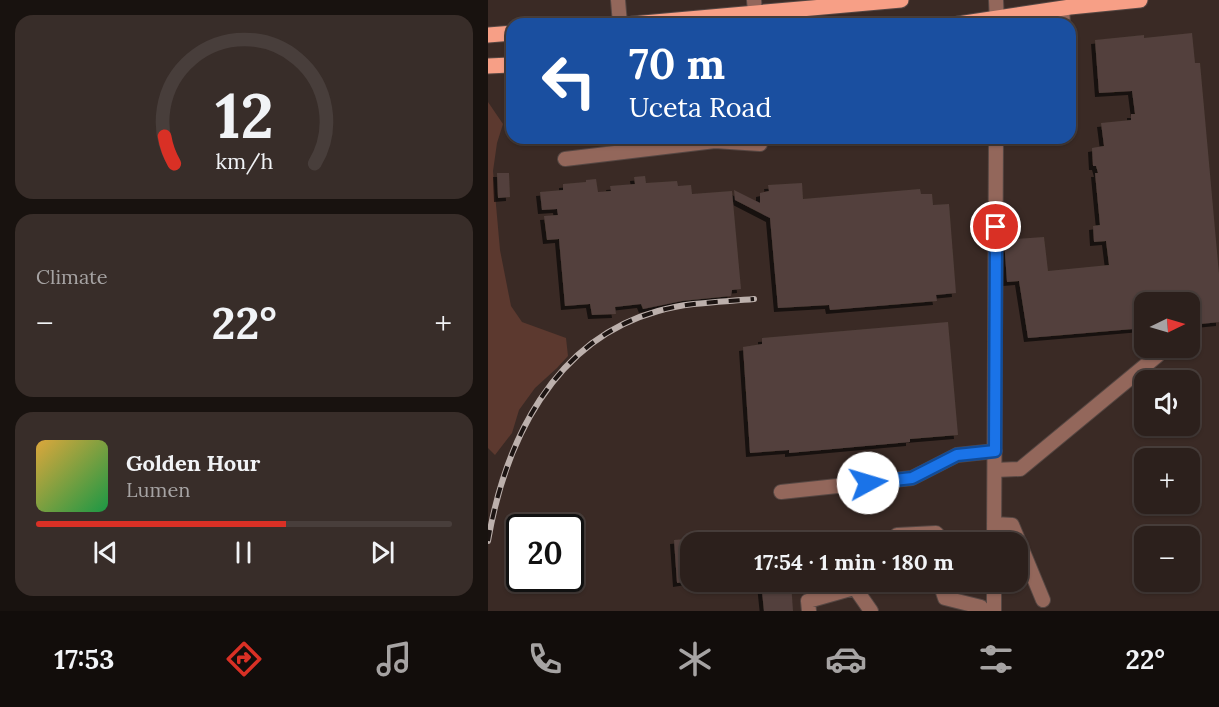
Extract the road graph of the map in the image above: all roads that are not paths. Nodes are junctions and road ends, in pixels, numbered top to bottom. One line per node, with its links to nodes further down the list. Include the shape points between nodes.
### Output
1 (618, 0): 7 (street)
2 (900, 0): 6 (main road)
3 (996, 0): 9 (street)
4 (1140, 0): 5 (main road)
5 (1062, 8): 10 (main road); 11 (street)
6 (755, 12): 8 (main road)
7 (620, 18)
8 (694, 18)
9 (997, 18)
10 (1012, 18)
11 (1063, 18)
12 (506, 34): 13 (main road)
13 (488, 35)
14 (506, 65): 15 (main road)
15 (488, 66)
16 (690, 144): 18 (street)
17 (996, 144): 20 (street)
18 (565, 159)
19 (1154, 358): 21 (street, via 1020,469)
20 (995, 451): 21 (street); 22 (street, via 957,455 912,478)
21 (995, 470): 23 (street)
22 (781, 492)
23 (994, 524): 24 (street); 29 (street, via 1012,525)
24 (993, 532)
25 (841, 592): 31 (street, via 808,601)
26 (858, 592): 32 (street)
27 (943, 592): 30 (street, via 945,598)
28 (991, 592): 30 (street)
29 (1043, 600)
30 (987, 609)
31 (809, 611)
32 (871, 611)

